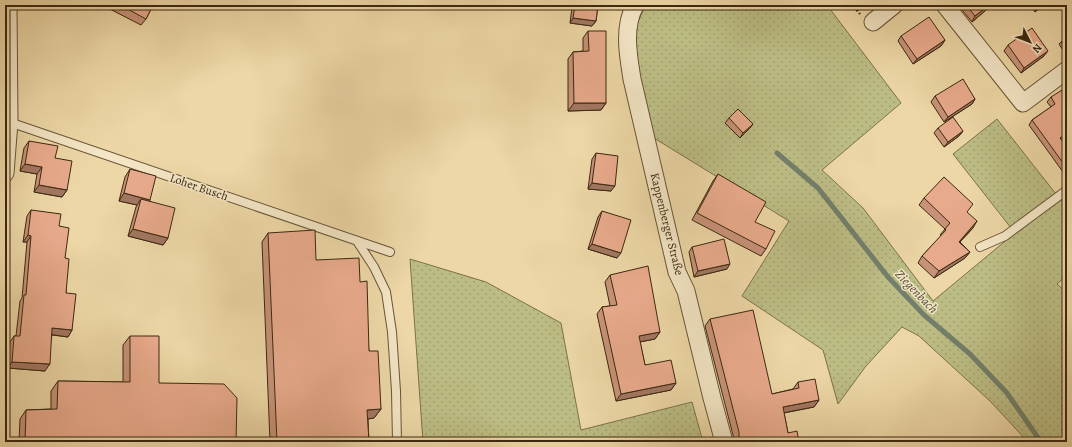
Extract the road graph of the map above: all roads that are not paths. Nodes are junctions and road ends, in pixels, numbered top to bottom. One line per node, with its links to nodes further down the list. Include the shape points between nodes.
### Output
1 (8, 5): 7 (street)
2 (635, 5): 14 (street, Kappenberger Straße, via 630,14 627,36 632,79 677,272 686,291)
3 (894, 5): 5 (street)
4 (945, 5): 6 (street, via 1023,103)
5 (873, 22)
6 (1067, 70)
7 (9, 122): 8 (street); 10 (lane, Loher Busch)
8 (5, 173)
9 (1067, 190): 11 (lane, via 1005,236)
10 (357, 241): 12 (lane, Loher Busch); 13 (lane, via 386,292 393,346)
11 (980, 248)
12 (390, 252)
13 (397, 442)
14 (724, 442)

